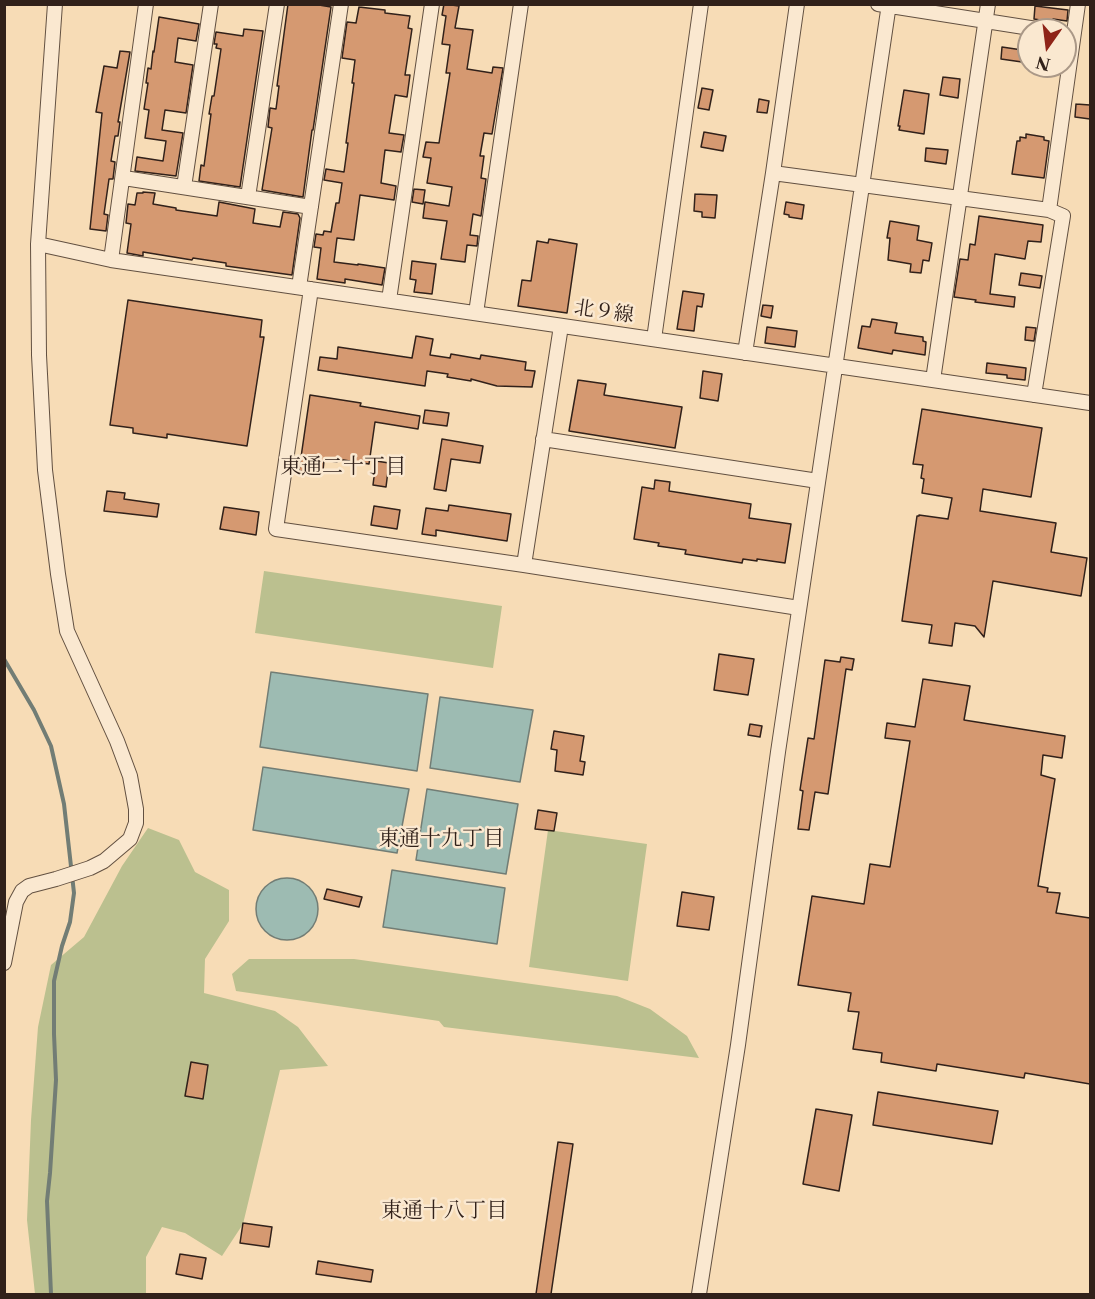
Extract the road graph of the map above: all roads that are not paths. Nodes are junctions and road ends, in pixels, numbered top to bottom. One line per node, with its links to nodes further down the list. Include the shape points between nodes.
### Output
1 (55, 4): 23 (street)
2 (146, 4): 16 (street)
3 (212, 4): 18 (street)
4 (277, 4): 19 (street)
5 (341, 4): 21 (street)
6 (432, 4): 26 (street)
7 (701, 4): 29 (street)
8 (797, 4): 15 (street)
9 (988, 4): 12 (street)
10 (516, 5): 27 (street)
11 (885, 5): 12 (street); 17 (street)
12 (985, 21): 13 (street); 20 (street)
13 (1017, 26)
14 (1064, 78): 22 (street)
15 (773, 173): 17 (street); 30 (street)
16 (124, 178): 18 (street); 24 (street)
17 (862, 185): 20 (street); 31 (street)
18 (184, 188): 19 (street)
19 (248, 197): 21 (street)
20 (959, 198): 22 (street); 32 (street)
21 (311, 207): 25 (street)
22 (1048, 210): 33 (street, via 1064,216)
23 (38, 244): 24 (street, 北９線); 39 (street, via 45,470 67,631 130,776 136,823 129,839 104,861 22,891 16,902)
24 (111, 260): 25 (street, 北９線)
25 (305, 288): 26 (street, 北９線); 37 (street, via 276,529)
26 (389, 300): 27 (street, 北９線)
27 (476, 313): 28 (street, 北９線)
28 (561, 326): 29 (street, 北９線); 35 (street)
29 (654, 339): 30 (street, 北９線)
30 (745, 353): 31 (street, 北９線)
31 (835, 366): 32 (street, 北９線); 36 (street)
32 (933, 380): 33 (street, 北９線)
33 (1034, 395): 34 (street, 北９線)
34 (1090, 403)
35 (543, 439): 36 (street); 37 (street)
36 (818, 480): 38 (street)
37 (524, 565): 38 (street)
38 (799, 608): 40 (street)
39 (4, 963)
40 (699, 1294)

